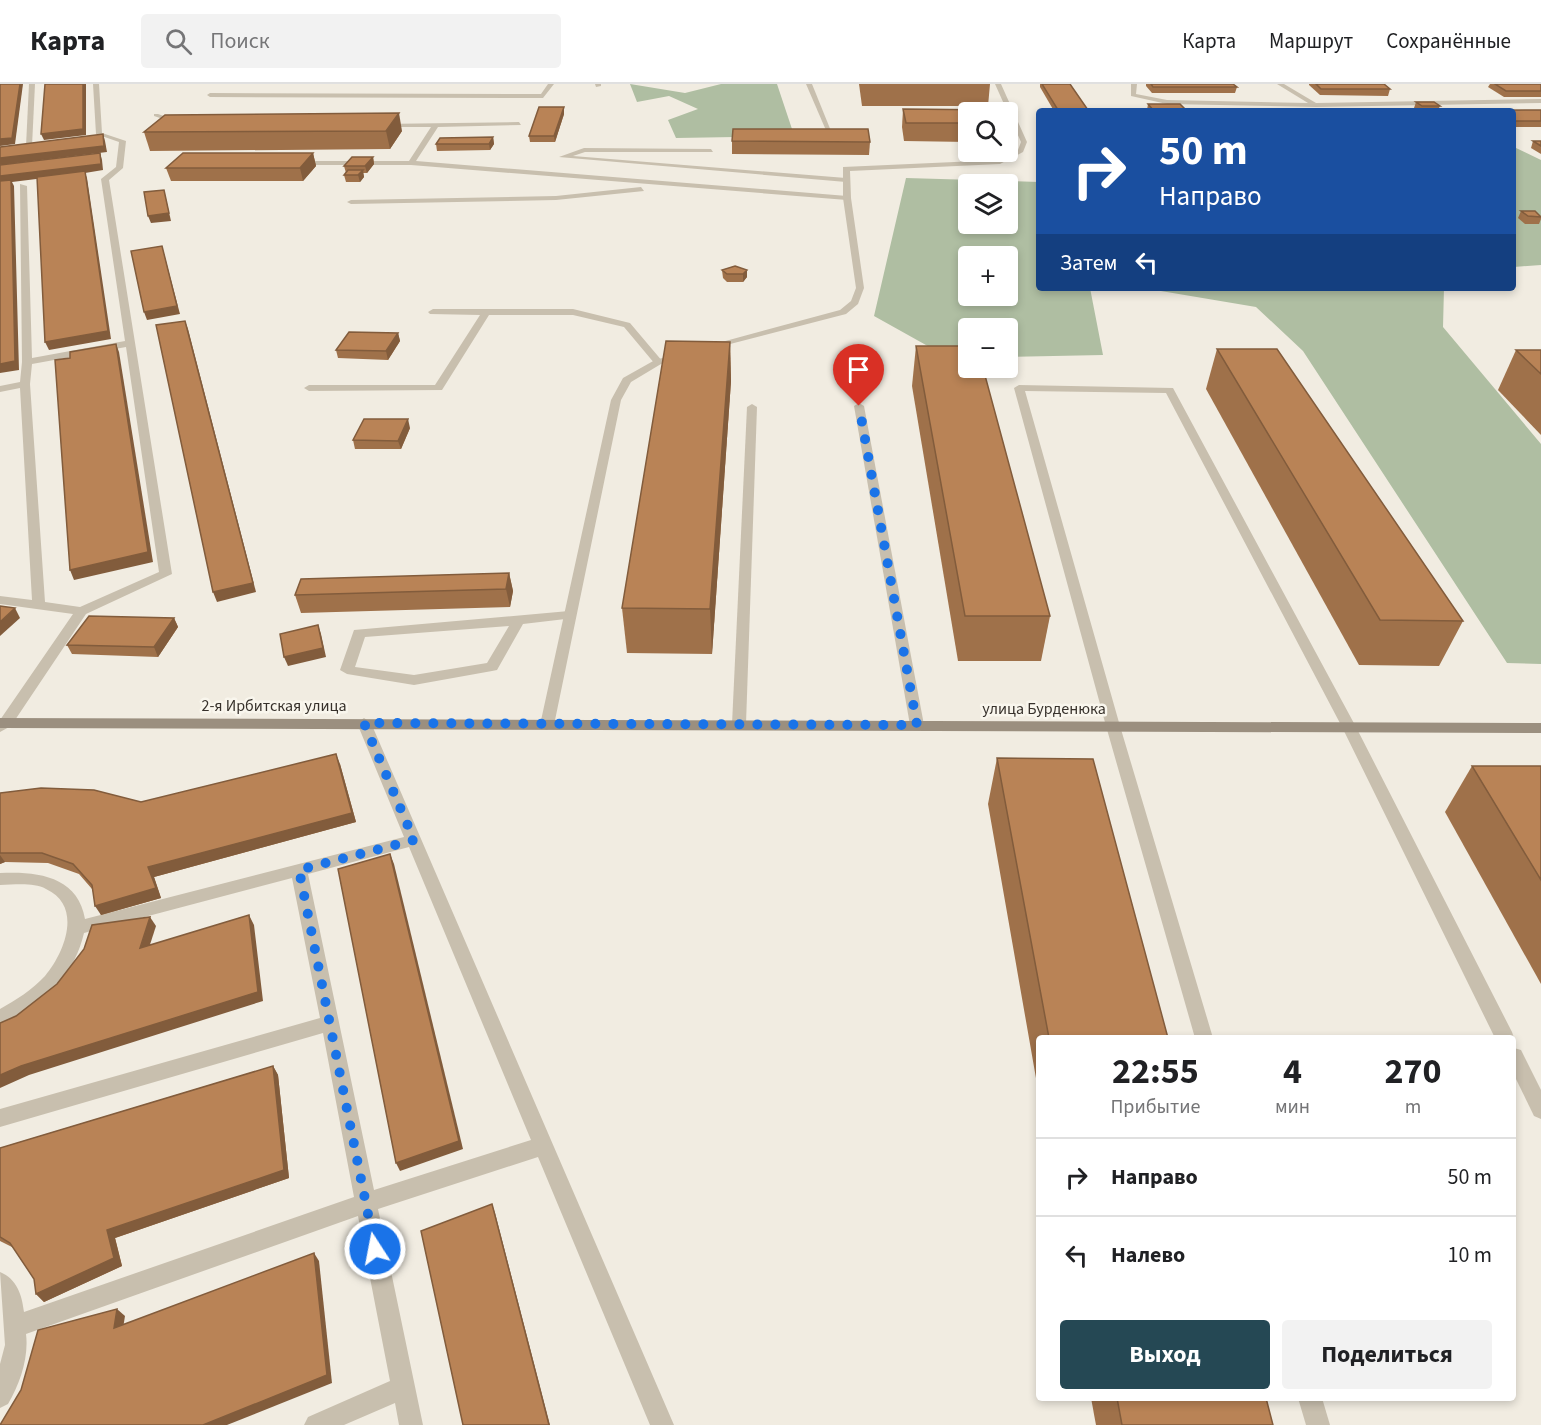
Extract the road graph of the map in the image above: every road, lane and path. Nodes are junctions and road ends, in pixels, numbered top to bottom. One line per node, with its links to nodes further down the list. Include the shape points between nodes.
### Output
1 (32, 84): 20 (street)
2 (96, 84): 17 (street, via 99,134)
3 (551, 84): 8 (street, via 543,96)
4 (809, 84): 16 (street)
5 (998, 84): 27 (street, via 1024,142 1021,152 1000,162 846,169)
6 (1134, 84): 10 (street, via 1133,95 1167,102)
7 (1280, 84): 10 (street)
8 (210, 95)
9 (1541, 101): 10 (street)
10 (1316, 105)
11 (156, 115): 13 (street)
12 (519, 124): 14 (street)
13 (189, 125)
14 (436, 125): 15 (street); 26 (street)
15 (377, 126)
16 (831, 135)
17 (107, 137): 18 (street); 23 (street, via 123,141)
18 (96, 138)
19 (40, 145): 20 (street)
20 (29, 146): 21 (street)
21 (19, 147)
22 (711, 151): 27 (street, via 584,150 562,157)
23 (121, 155): 24 (street); 34 (street, via 119,168 105,179)
24 (110, 156)
25 (285, 163): 26 (street)
26 (411, 163): 28 (street)
27 (846, 180): 30 (street)
28 (679, 185): 30 (street); 31 (street, via 556,198)
29 (23, 186): 37 (street)
30 (847, 198): 35 (street, via 860,288 855,302 843,312)
31 (351, 202)
32 (433, 312): 33 (street)
33 (486, 312): 38 (street, via 573,312 627,325); 41 (street, via 438,388)
34 (130, 343): 37 (street); 46 (street, via 166,574)
35 (704, 350)
36 (693, 353): 38 (street)
37 (27, 362): 39 (street)
38 (658, 362): 47 (street, via 627,380 616,400)
39 (25, 384): 40 (street); 45 (street)
40 (0, 388)
41 (309, 388)
42 (859, 406): 53 (street)
43 (752, 407): 52 (street)
44 (0, 600): 45 (street)
45 (39, 606): 46 (street)
46 (81, 611): 50 (street)
47 (569, 615): 48 (street); 51 (street)
48 (518, 621): 48 (street, via 359,633 347,670 414,680 492,667)
49 (364, 723): 50 (street, 2-я Ирбитская улица); 51 (street, 2-я Ирбитская улица); 57 (street)
50 (2, 724)
51 (547, 724): 52 (street, улица Бурденюка)
52 (739, 724): 53 (street, улица Бурденюка)
53 (917, 725): 54 (street, улица Бурденюка)
54 (1113, 726): 55 (street, улица Бурденюка); 55 (street, via 1019,388 1169,390); 63 (street)
55 (1348, 727): 56 (street, улица Бурденюка); 64 (street)
56 (1541, 728)
57 (414, 840): 58 (street); 68 (street)
58 (299, 870): 60 (street); 62 (street)
59 (0, 879): 60 (street, via 28,878 55,886 73,901)
60 (77, 928): 61 (street, via 72,951 52,981 20,1008)
61 (0, 1018)
62 (330, 1023): 67 (street); 69 (street)
63 (1203, 1035)
64 (1503, 1035)
65 (1516, 1060): 66 (street)
66 (1541, 1110)
67 (0, 1118)
68 (543, 1146): 69 (street); 77 (street)
69 (366, 1203): 71 (street); 72 (street)
70 (0, 1283): 71 (street, via 11,1297)
71 (14, 1327): 73 (street, via 16,1345 7,1384)
72 (403, 1387): 75 (street); 76 (street)
73 (0, 1396)
74 (1311, 1401): 78 (street)
75 (316, 1425)
76 (411, 1425)
77 (662, 1425)
78 (1318, 1425)

